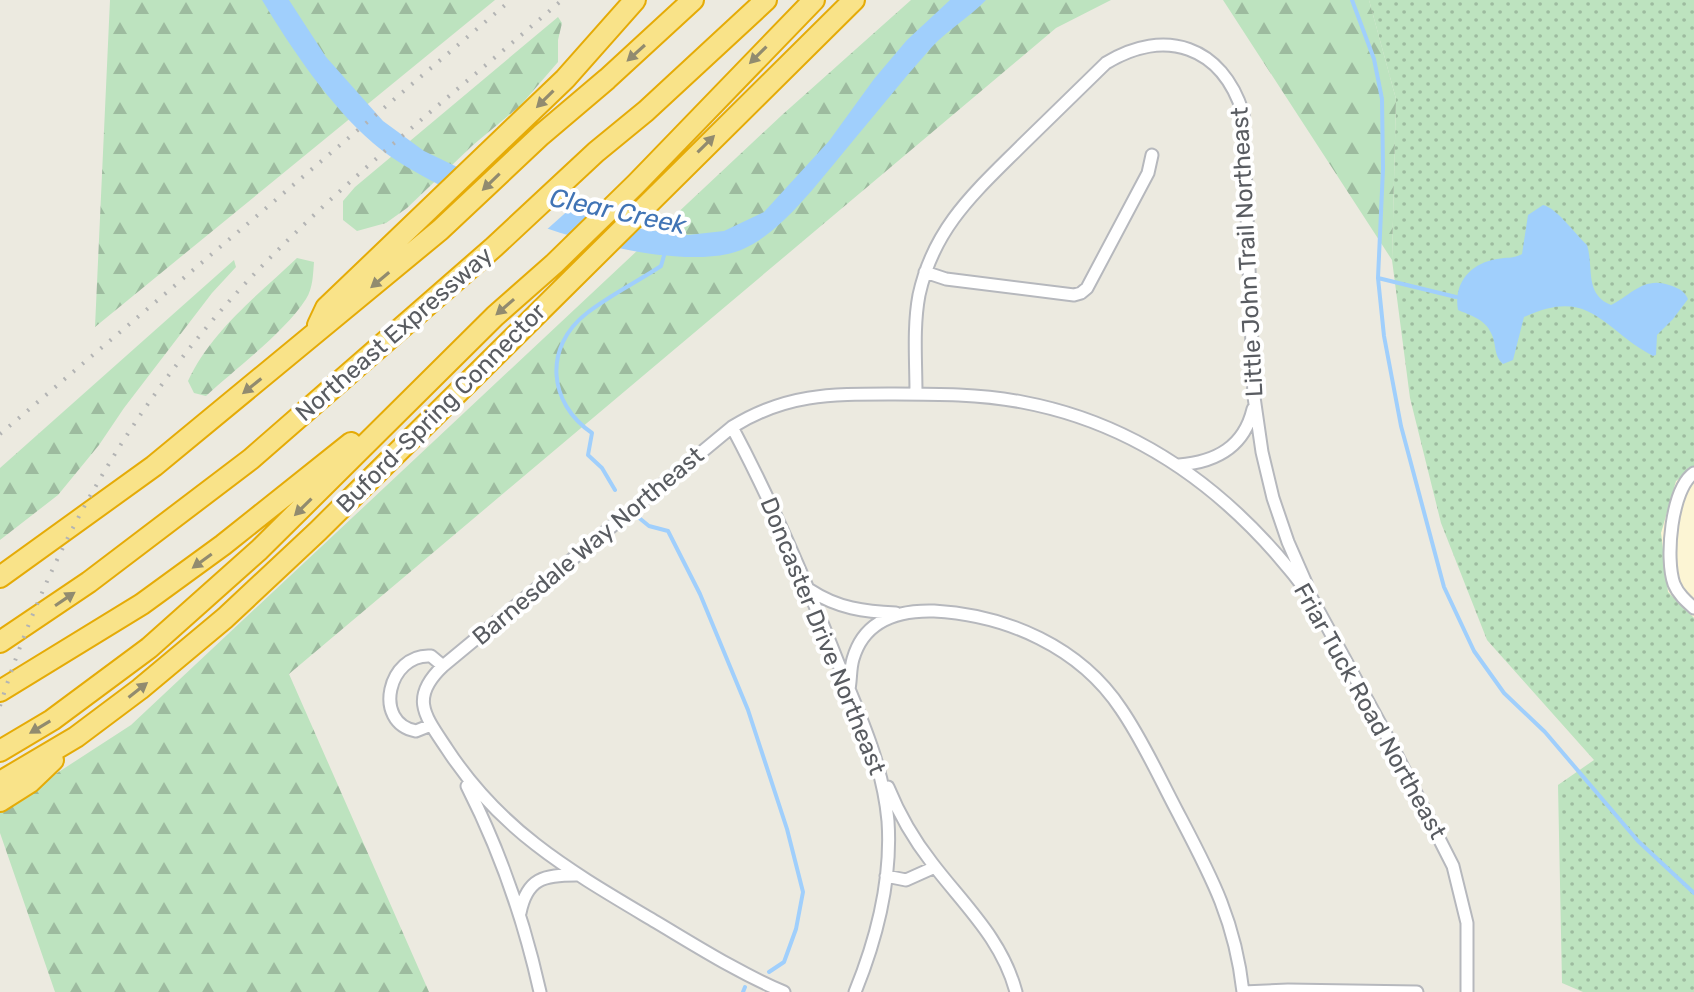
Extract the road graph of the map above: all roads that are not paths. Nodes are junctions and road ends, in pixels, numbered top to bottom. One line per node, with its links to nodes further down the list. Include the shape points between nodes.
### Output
1 (635, 0): 8 (highway, one-way to 8, via 517,127 326,308)
2 (693, 0): 8 (highway, Northeast Expressway, one-way to 8, via 440,230)
3 (766, 0): 20 (highway, Northeast Expressway, one-way to 3, via 251,459)
4 (814, 0): 9 (highway, Buford-Spring Connector, one-way to 9, via 636,184)
5 (854, 0): 25 (highway, Buford-Spring Connector, one-way to 5, via 237,607 318,531)
6 (1152, 155): 7 (street, via 1148,173 1081,293 946,279)
7 (925, 272): 10 (street, Little John Trail Northeast, via 916,322); 11 (street, Little John Trail Northeast, via 942,234 965,202 1106,63 1147,44 1191,50 1225,75 1243,113)
8 (313, 336): 15 (highway, Northeast Expressway, one-way to 15, via 154,466)
9 (458, 353): 23 (highway, one-way to 23, via 212,553 142,604); 26 (highway, Buford-Spring Connector, one-way to 26, via 188,616 91,693)
10 (916, 394): 12 (street, Friar Tuck Road Northeast, via 805,397 767,408); 13 (street, Friar Tuck Road Northeast, via 984,397 1052,409 1118,433)
11 (1255, 401): 13 (street, via 1247,427 1231,448 1207,461); 17 (street, Little John Trail Northeast, via 1273,498)
12 (732, 427): 16 (street, Doncaster Drive Northeast, via 770,498); 21 (street, Barnesdale Way Northeast)
13 (1179, 465): 17 (street, Friar Tuck Road Northeast, via 1252,525)
14 (1694, 473): 18 (street, via 1678,496 1671,572 1674,586)
15 (0, 577)
16 (808, 588): 19 (street, via 841,605); 22 (street, Doncaster Drive Northeast)
17 (1311, 597): 41 (street, Friar Tuck Road Northeast, via 1453,866 1467,923)
18 (1694, 608)
19 (897, 613): 22 (street, via 861,641); 39 (street, via 964,613 1016,626 1062,652 1106,690 1142,743 1217,887 1235,938)
20 (0, 642)
21 (443, 666): 24 (street, Barnesdale Way Northeast, via 423,693 423,710); 24 (street, via 431,656 415,658 399,669 390,687 391,708 401,725 416,731)
22 (849, 689): 27 (street, Doncaster Drive Northeast)
23 (0, 691)
24 (431, 725): 28 (street, Barnesdale Way Northeast)
25 (76, 737): 29 (highway, Buford-Spring Connector); 30 (highway, via 30,782)
26 (0, 751)
27 (881, 770): 31 (street, via 904,820); 33 (street, Doncaster Drive Northeast, via 888,825)
28 (463, 775): 32 (street, via 517,831); 34 (street)
29 (0, 782)
30 (0, 801)
31 (935, 867): 33 (street, via 906,880); 38 (street, via 995,941)
32 (576, 875): 34 (street, via 531,885); 36 (street)
33 (886, 876): 37 (street, Doncaster Drive Northeast, via 873,943)
34 (520, 913): 35 (street)
35 (540, 992)
36 (784, 992)
37 (855, 992)
38 (1016, 992)
39 (1243, 992): 40 (street)
40 (1417, 992)
41 (1467, 992)

